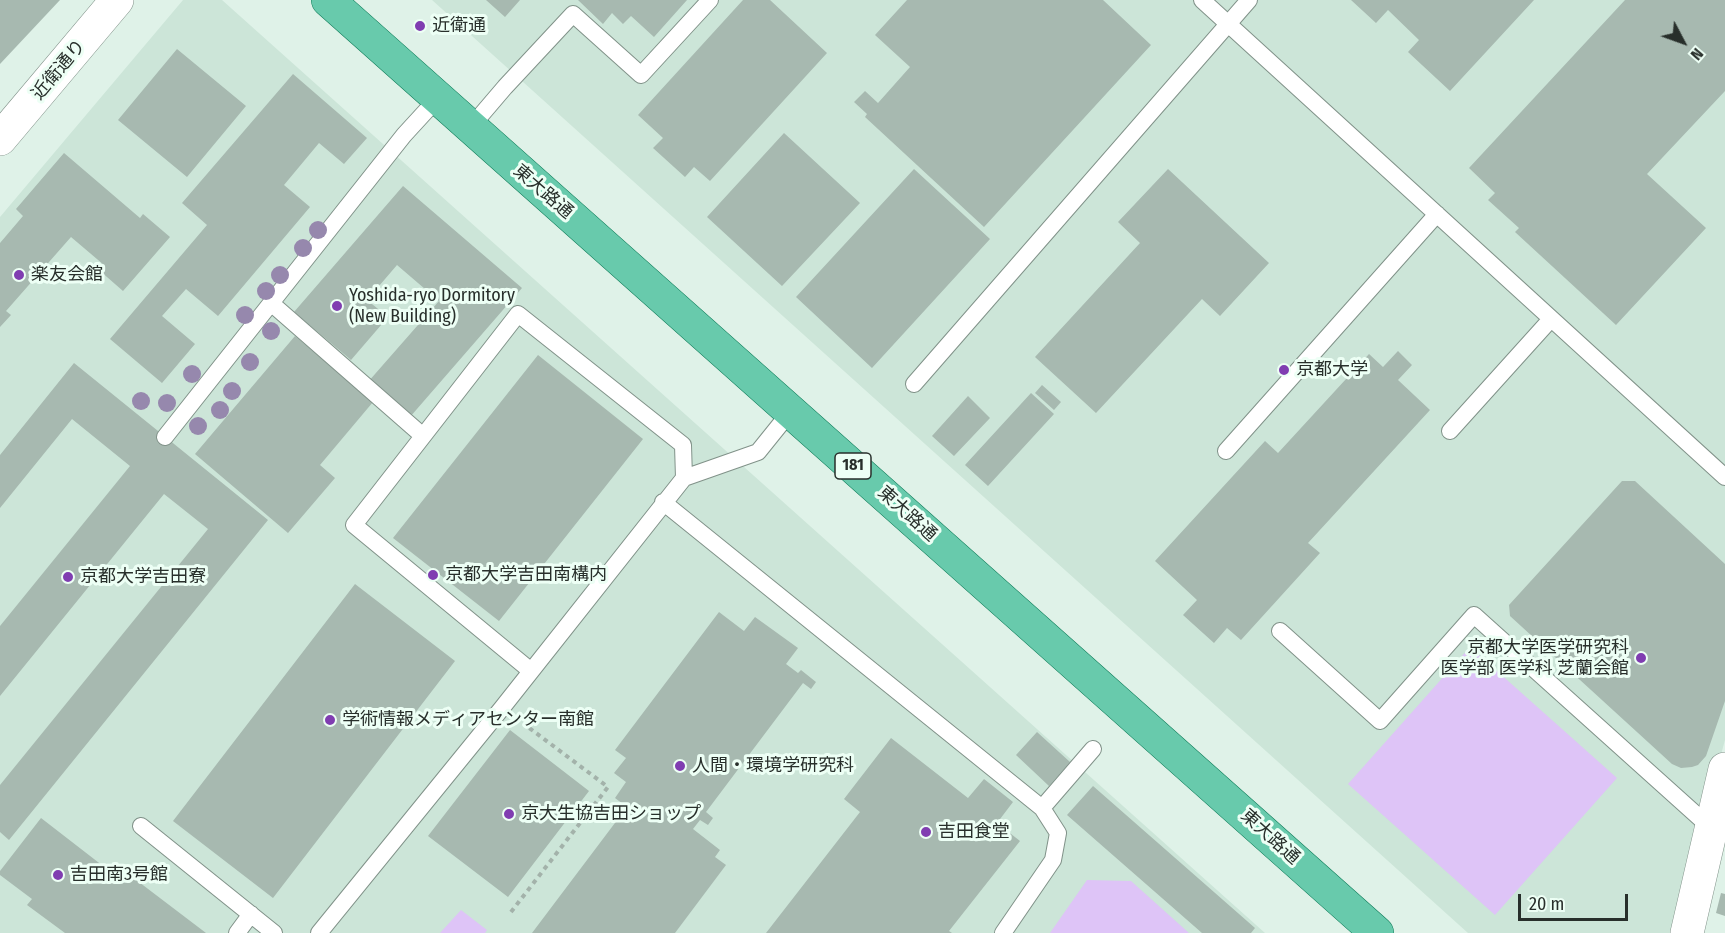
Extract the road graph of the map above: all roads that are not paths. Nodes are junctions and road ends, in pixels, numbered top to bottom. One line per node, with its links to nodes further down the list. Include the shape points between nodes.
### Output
1 (117, 0): 9 (street, 近衛通り)
2 (328, 0): 7 (main road, 東大路通 / 181)
3 (710, 0): 8 (lane, via 641,75 573,14)
4 (1202, 0): 6 (lane)
5 (1249, 0): 6 (lane)
6 (1228, 24): 10 (lane); 13 (lane)
7 (437, 99): 8 (main road, 東大路通 / 181); 11 (lane)
8 (470, 128): 14 (main road, 東大路通 / 181)
9 (0, 139)
10 (1437, 214): 12 (lane); 18 (lane)
11 (271, 303): 16 (lane); 17 (lane)
12 (1551, 319): 15 (lane); 19 (lane)
13 (914, 384)
14 (791, 411): 20 (lane, via 758,452); 34 (main road, 東大路通 / 181)
15 (1450, 431)
16 (423, 436): 20 (lane, via 518,314 683,445); 23 (lane, via 354,525)
17 (165, 437)
18 (1226, 451)
19 (1725, 477)
20 (684, 478): 21 (lane)
21 (663, 502): 23 (lane); 26 (lane)
22 (1280, 631): 28 (lane, via 1380,721 1474,615)
23 (531, 671): 32 (lane)
24 (1093, 749): 26 (lane)
25 (1725, 769): 28 (street)
26 (1042, 808): 33 (lane, via 1058,833 1053,860)
27 (141, 826): 29 (lane)
28 (1711, 828): 35 (street)
29 (251, 914): 30 (lane); 31 (lane)
30 (237, 933)
31 (274, 933)
32 (319, 933)
33 (1003, 933)
34 (1377, 933)
35 (1687, 933)

